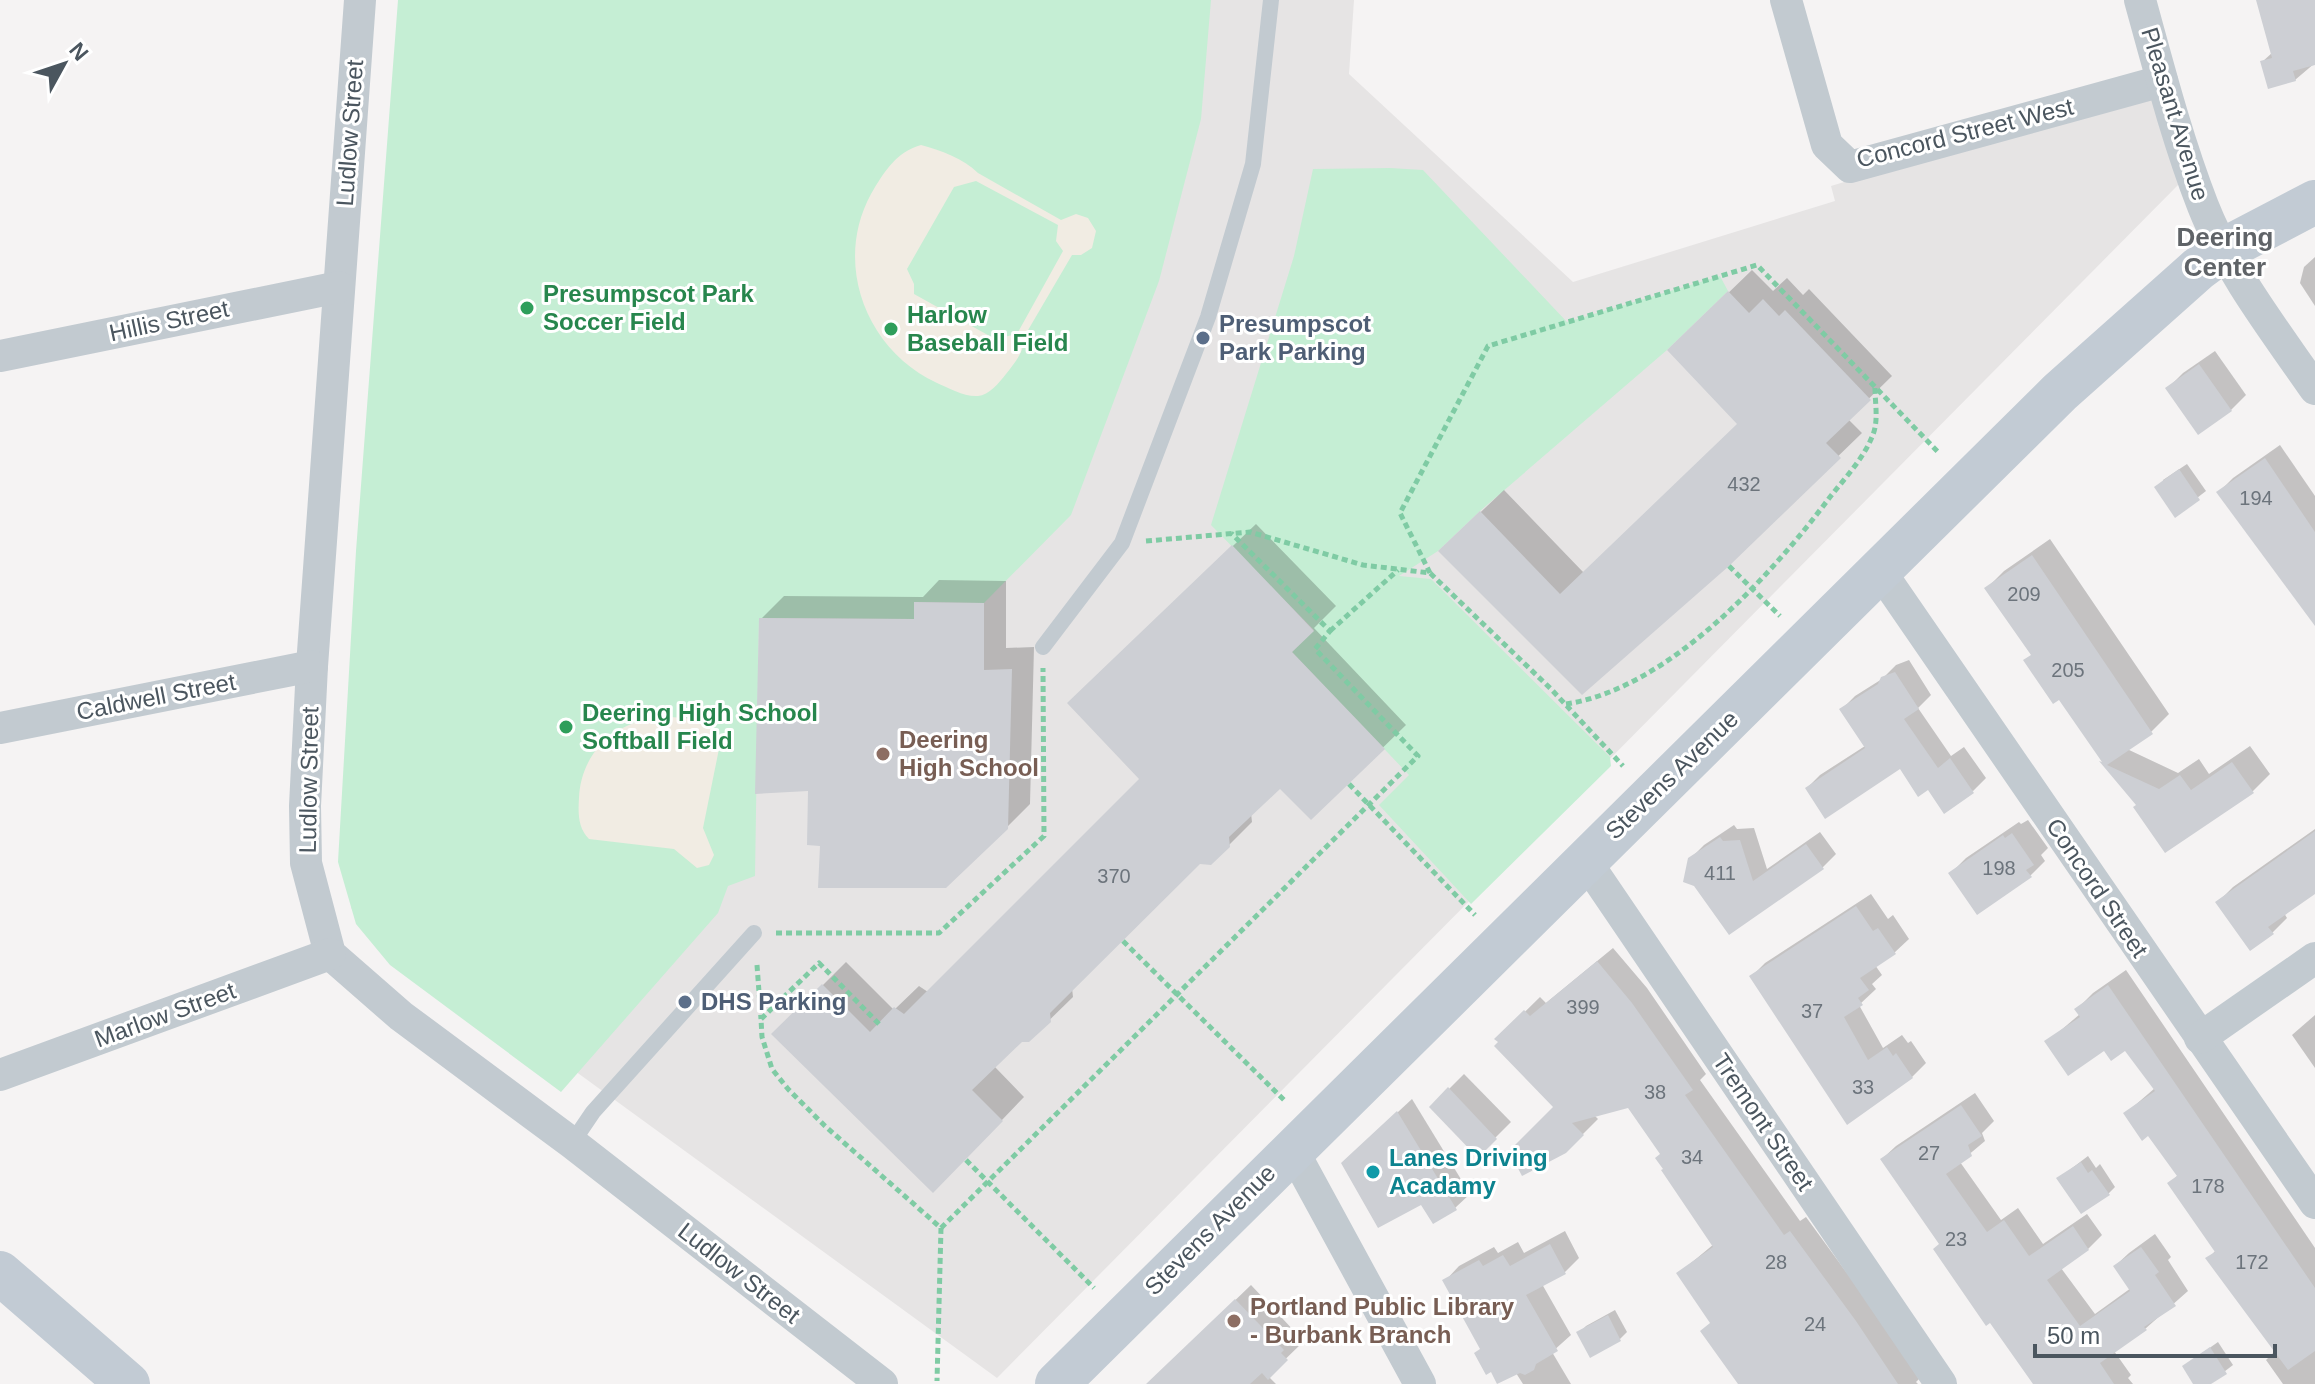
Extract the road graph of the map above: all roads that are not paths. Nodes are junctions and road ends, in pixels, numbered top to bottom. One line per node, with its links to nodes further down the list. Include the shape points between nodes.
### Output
1 (360, 0): 8 (street, Ludlow Street)
2 (1271, 0): 12 (lane, via 1253,164 1208,317 1122,543)
3 (1786, 0): 5 (street, Concord Street West, via 1827,145 1850,167)
4 (2140, 0): 5 (street, Pleasant Avenue)
5 (2162, 81): 7 (street, Pleasant Avenue, via 2203,207)
6 (2315, 202): 7 (main road, Stevens Avenue)
7 (2225, 249): 10 (street, Pleasant Avenue); 11 (main road, Stevens Avenue, via 2060,392)
8 (339, 287): 9 (street, Hillis Street); 13 (street, Ludlow Street)
9 (0, 356)
10 (2315, 389)
11 (1880, 571): 15 (main road, Stevens Avenue); 19 (street, Concord Street)
12 (1043, 647)
13 (312, 666): 14 (street, Caldwell Street); 17 (street, Ludlow Street, via 306,863)
14 (0, 728)
15 (1585, 860): 22 (main road, Stevens Avenue); 29 (street, Tremont Street)
16 (754, 933): 21 (lane, via 593,1112)
17 (330, 954): 20 (street, Marlow Street); 21 (street, Ludlow Street, via 401,1016)
18 (2315, 958): 19 (street)
19 (2200, 1038): 23 (street, Concord Street)
20 (0, 1075)
21 (572, 1143): 26 (street, Ludlow Street)
22 (1292, 1149): 27 (main road, Stevens Avenue); 28 (street)
23 (2315, 1203)
24 (0, 1273): 25 (main road)
25 (128, 1384)
26 (882, 1384)
27 (1057, 1384)
28 (1420, 1384)
29 (1941, 1384)

